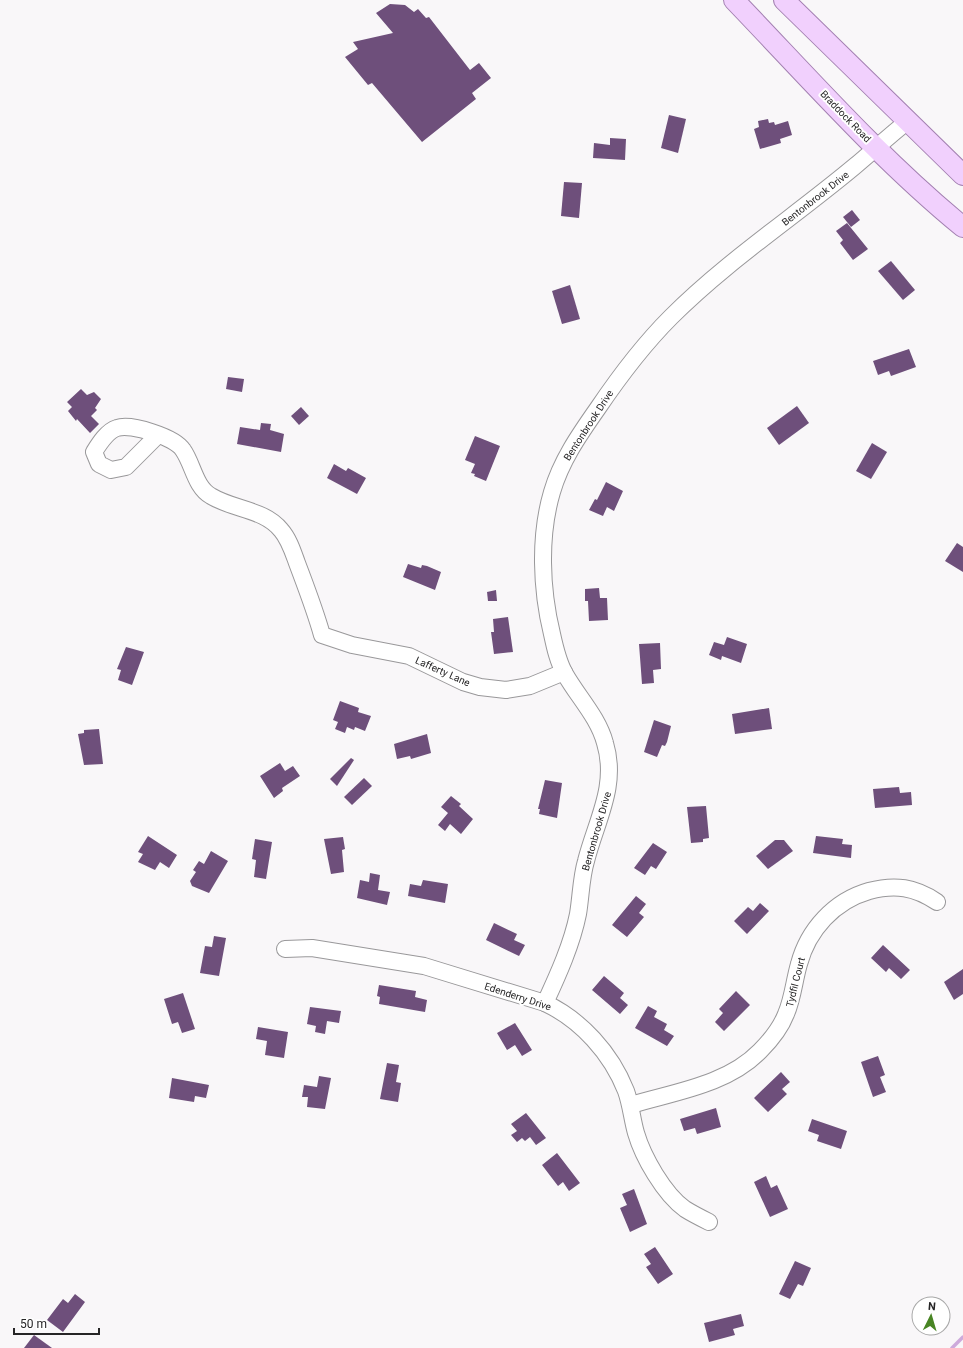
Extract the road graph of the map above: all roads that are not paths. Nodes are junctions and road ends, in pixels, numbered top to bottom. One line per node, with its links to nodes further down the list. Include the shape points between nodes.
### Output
1 (734, 0): 4 (main road, Braddock Road)
2 (784, 0): 3 (main road)
3 (908, 121): 4 (street, Bentonbrook Drive); 5 (main road)
4 (876, 147): 6 (main road, Braddock Road, via 937,206); 8 (street, Bentonbrook Drive, via 725,268 670,318 618,379 566,457 547,510 544,551 547,611)
5 (963, 175)
6 (963, 226)
7 (158, 435): 8 (street, Lafferty Lane, via 174,441 183,450 193,473 210,496 268,518 282,531 309,593 322,635 352,645 410,656 463,682 480,687 506,690 522,688 546,681)
8 (564, 672): 11 (street, Bentonbrook Drive, via 599,726 606,747 610,776 607,798 586,862 573,935)
9 (937, 902): 12 (street, Tydfil Court, via 922,892 887,888 863,893 836,907 819,924 805,946 786,1014 775,1034 761,1051 746,1064 724,1077)
10 (284, 949): 11 (street, Edenderry Drive, via 312,948 424,966)
11 (545, 1003): 12 (street, Edenderry Drive, via 576,1022 592,1037 615,1071)
12 (631, 1105): 13 (street, Edenderry Drive, via 636,1132 644,1155 653,1170 685,1209)
13 (709, 1222)

